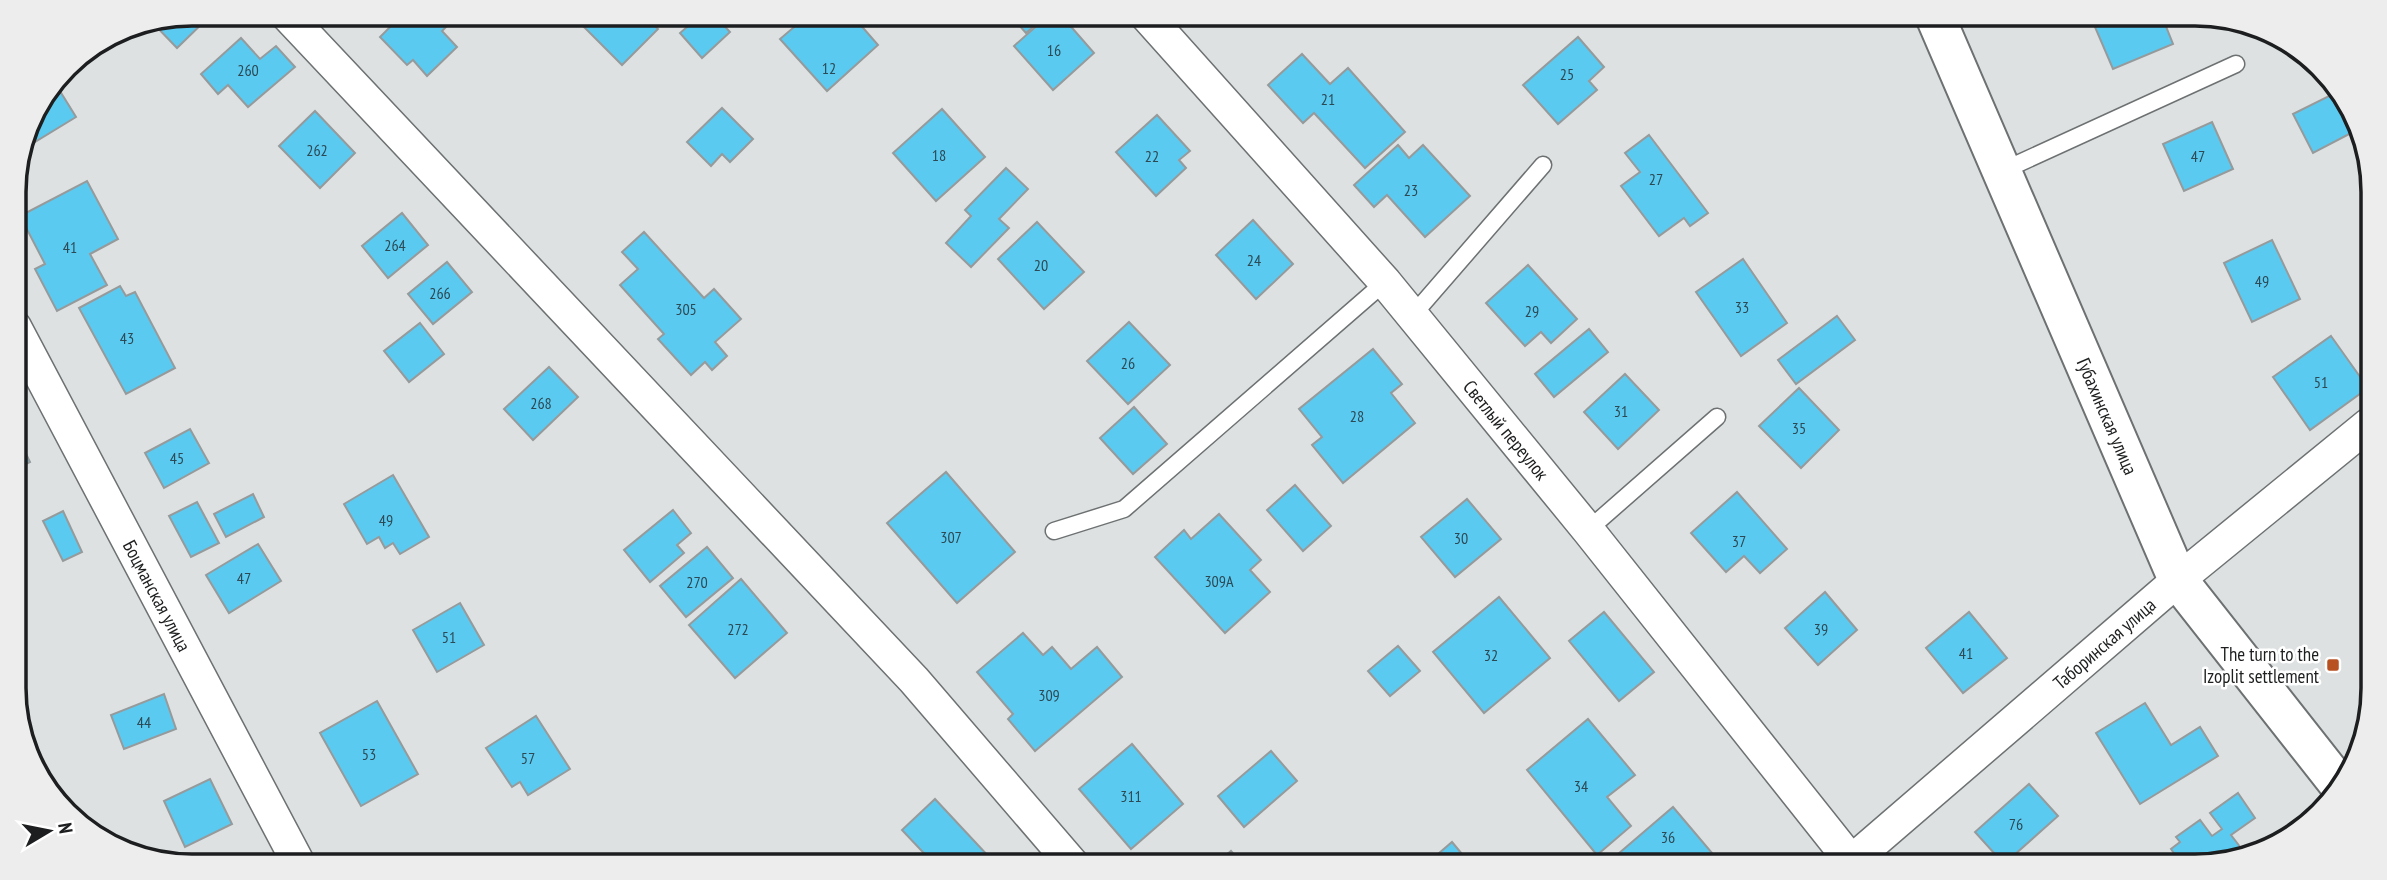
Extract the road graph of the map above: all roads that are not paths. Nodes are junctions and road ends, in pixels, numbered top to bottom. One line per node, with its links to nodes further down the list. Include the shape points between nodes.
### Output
1 (1939, 26): 6 (main road, Губахинская улица)
2 (298, 27): 19 (street, via 914,680)
3 (1156, 27): 7 (street, Светлый переулок)
4 (2236, 64): 6 (lane)
5 (1543, 165): 8 (lane)
6 (2002, 171): 14 (main road, Губахинская улица)
7 (1385, 282): 8 (street, Светлый переулок); 13 (lane, via 1124,509)
8 (1412, 316): 12 (street, Светлый переулок)
9 (27, 349): 18 (street, Боцманская улица)
10 (1717, 417): 12 (lane)
11 (2361, 431): 14 (street, Таборинская улица)
12 (1588, 530): 16 (street, Светлый переулок)
13 (1054, 531)
14 (2178, 580): 15 (main road, Губахинская улица); 17 (street, Таборинская улица)
15 (2334, 778)
16 (1840, 853)
17 (1859, 853)
18 (294, 854)
19 (1063, 854)

